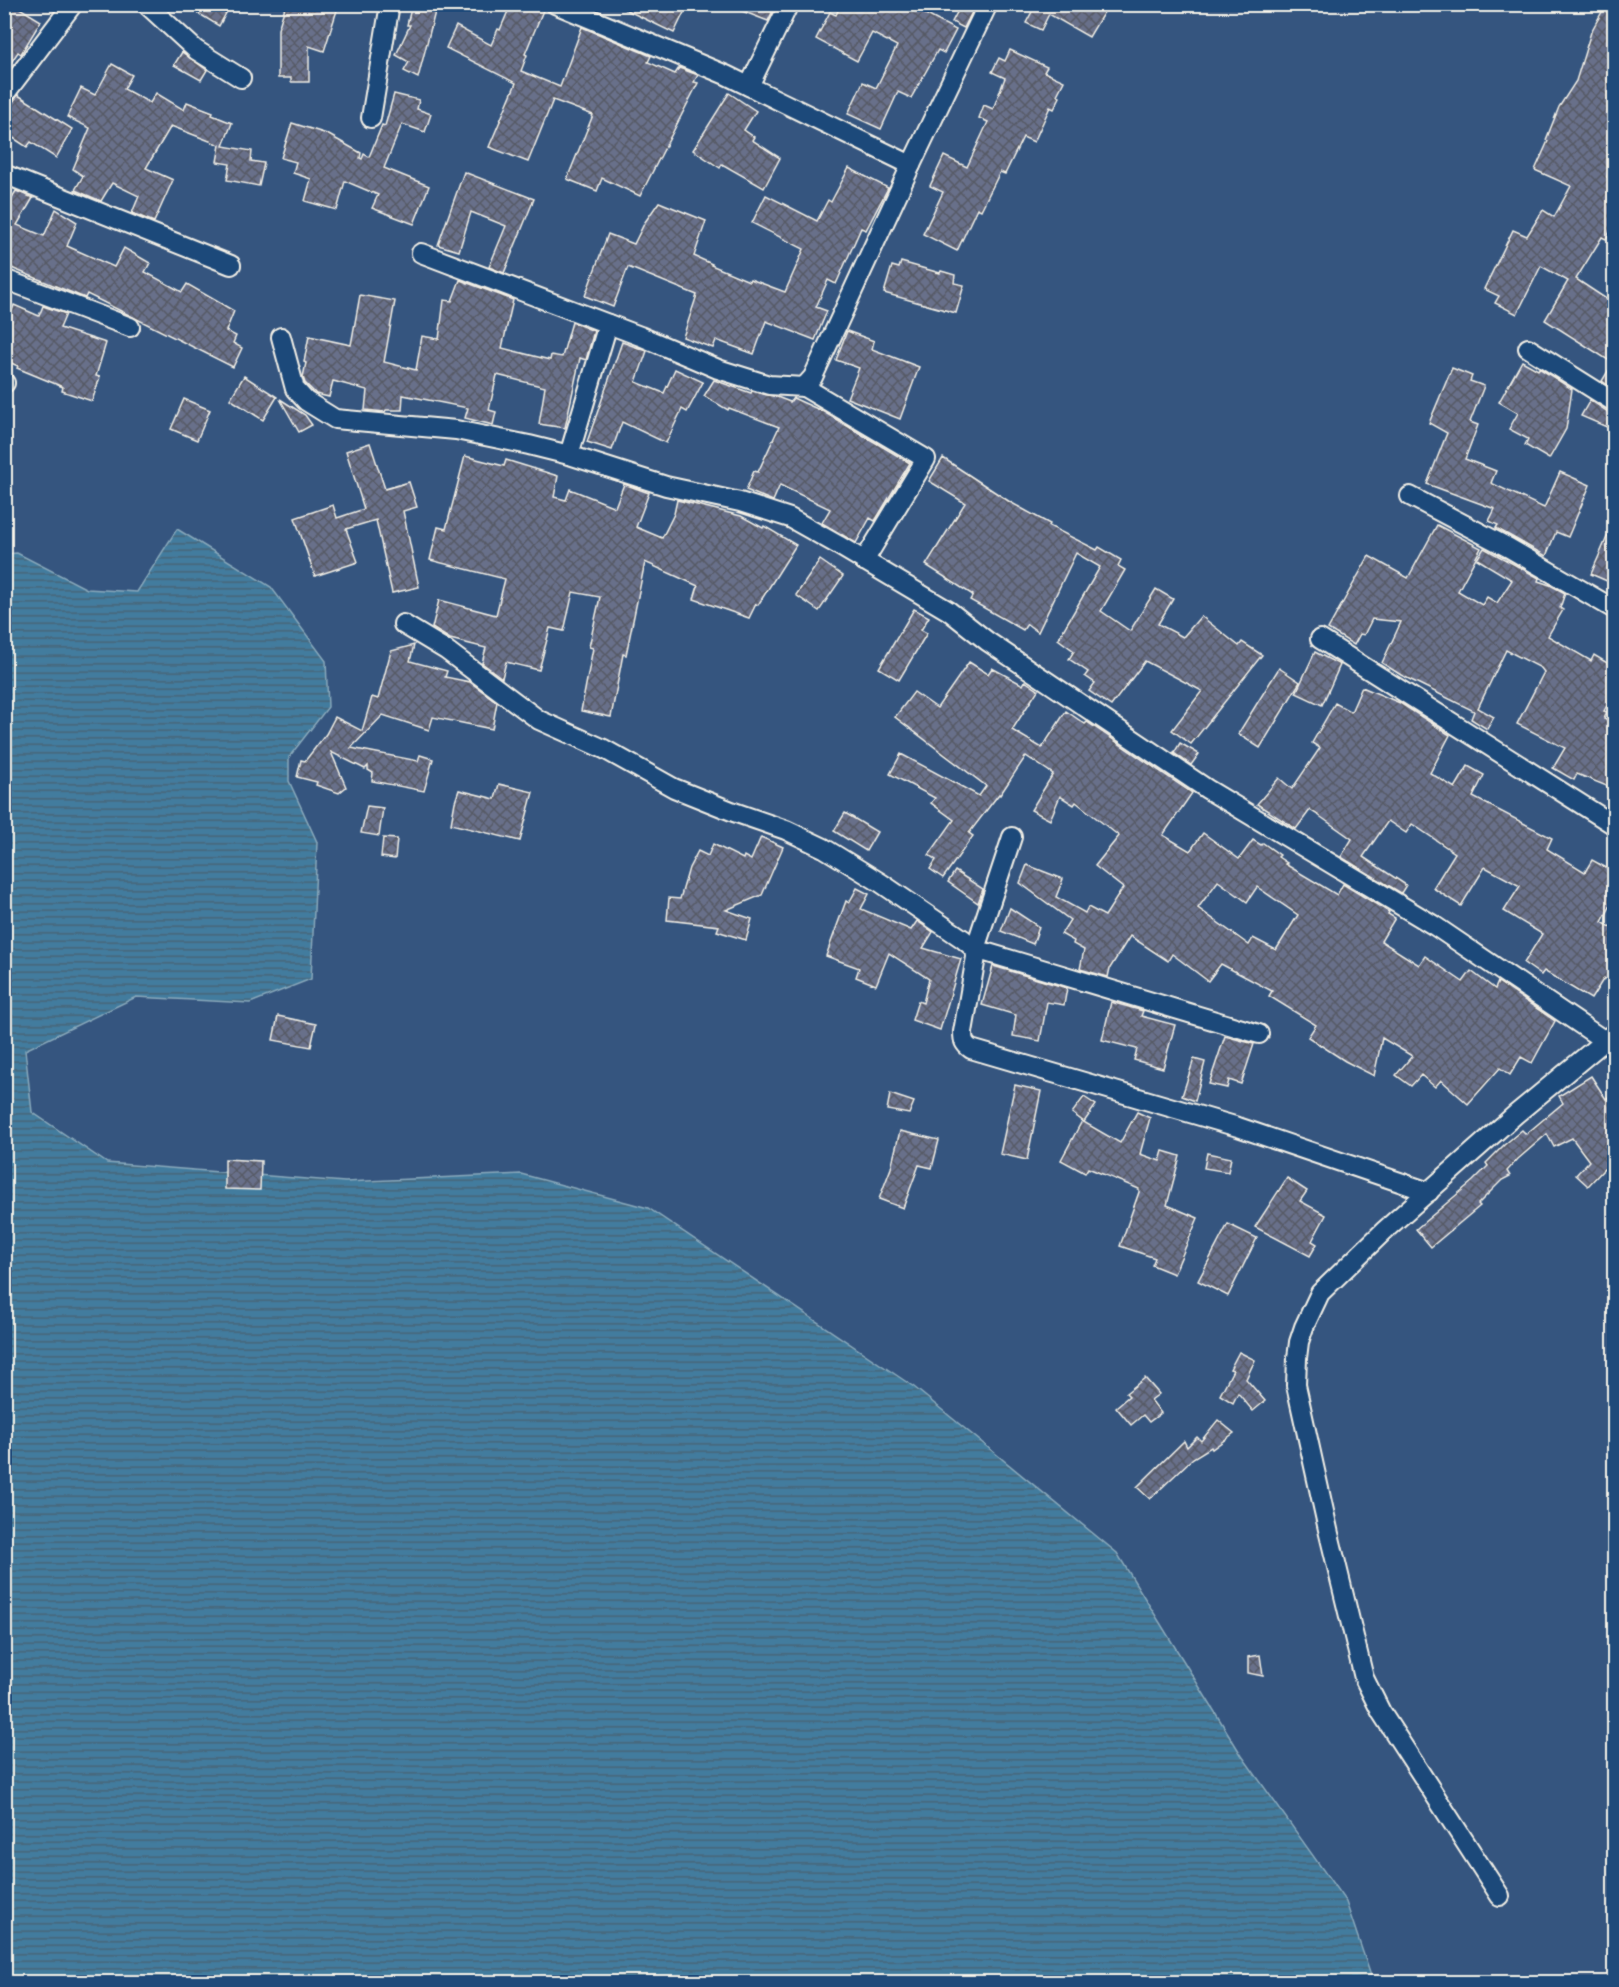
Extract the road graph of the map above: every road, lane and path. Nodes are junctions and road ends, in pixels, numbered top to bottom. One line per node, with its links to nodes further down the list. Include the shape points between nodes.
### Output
1 (73, 4): 10 (street)
2 (146, 4): 8 (street, via 196,50)
3 (390, 4): 11 (street)
4 (555, 4): 7 (street)
5 (789, 4): 9 (street)
6 (988, 4): 12 (street)
7 (586, 11): 9 (street)
8 (241, 78)
9 (749, 86): 12 (street)
10 (4, 95)
11 (371, 118)
12 (911, 165): 21 (street, via 813,376)
13 (4, 174): 15 (street)
14 (422, 253): 17 (street)
15 (231, 265)
16 (4, 279): 18 (street)
17 (608, 324): 21 (street, via 718,369 769,385); 23 (street)
18 (130, 327)
19 (281, 337): 23 (street, via 295,389 335,419 456,430)
20 (1528, 348): 22 (street)
21 (804, 387): 25 (street, via 926,459)
22 (1614, 402)
23 (569, 455): 25 (street, via 666,486 790,518)
24 (1410, 496): 26 (street)
25 (864, 561): 33 (street, via 949,611 987,641 1207,789)
26 (1614, 609)
27 (403, 624): 31 (street, via 454,656 539,720 604,749 674,788 824,848)
28 (1320, 639): 29 (street)
29 (1614, 825)
30 (1012, 837): 31 (street)
31 (975, 949): 32 (street); 34 (street, via 963,1032 963,1040 971,1049 1238,1126)
32 (1258, 1034)
33 (1610, 1037): 34 (street)
34 (1429, 1192): 35 (street, via 1320,1293 1299,1342 1296,1385 1364,1678 1381,1712)
35 (1500, 1896)

